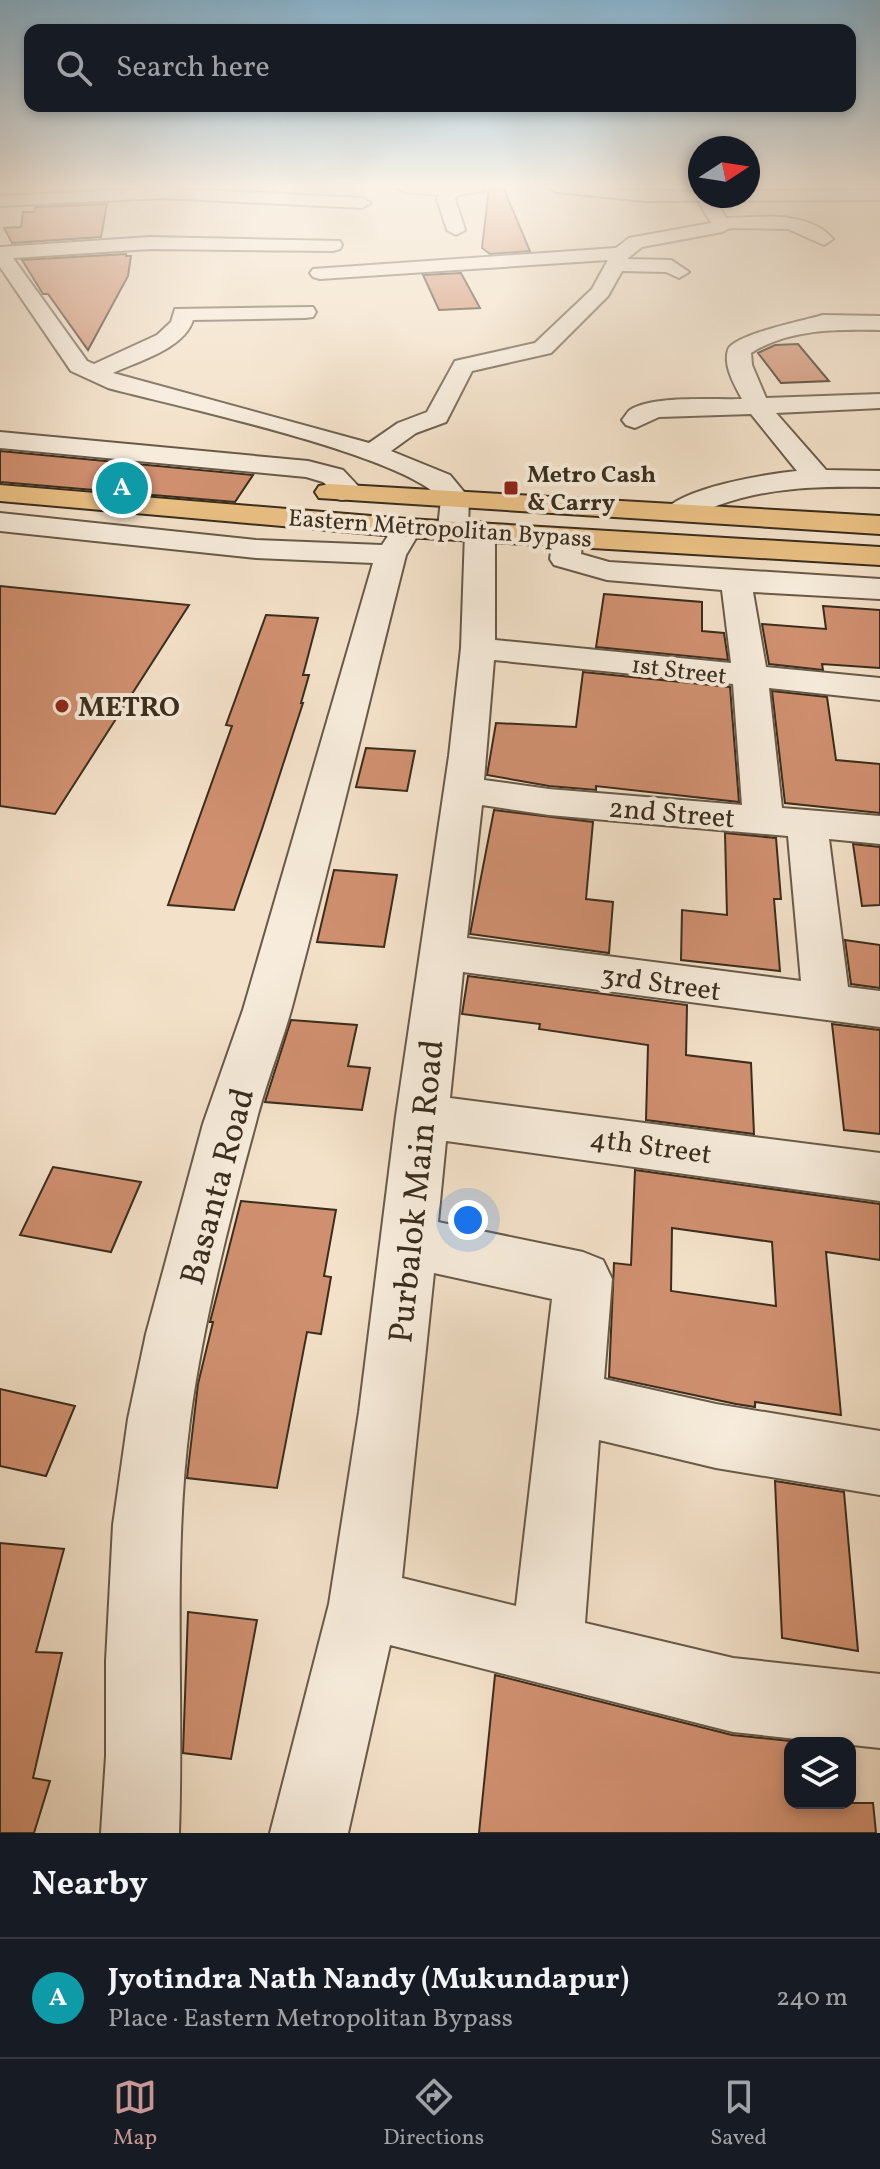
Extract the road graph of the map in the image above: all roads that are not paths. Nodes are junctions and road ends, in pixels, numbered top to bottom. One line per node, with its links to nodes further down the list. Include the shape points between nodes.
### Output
1 (14, 273): 6 (street, via 79,366)
2 (320, 273): 3 (street); 6 (street, via 307,319 183,314 182,324 165,340)
3 (343, 273)
4 (611, 273): 11 (street, via 601,292 543,348 463,366 437,417 407,428)
5 (880, 323): 8 (street, via 823,322 739,350 741,375)
6 (95, 372): 11 (street, via 116,383)
7 (880, 401): 8 (street)
8 (760, 407): 9 (street, via 658,410); 14 (street, via 797,457)
9 (635, 420)
10 (0, 440): 16 (street, via 308,469 333,476 345,487)
11 (373, 452): 21 (street, via 440,481)
12 (880, 465): 14 (street)
13 (0, 467): 16 (main road, Eastern Metropolitan Bypass)
14 (829, 477): 15 (street); 18 (street, via 783,479 720,493)
15 (880, 479)
16 (342, 492): 21 (main road, Eastern Metropolitan Bypass)
17 (0, 493): 23 (main road, Eastern Metropolitan Bypass)
18 (677, 513): 20 (main road, Eastern Metropolitan Bypass); 21 (main road, Eastern Metropolitan Bypass)
19 (0, 522): 23 (street, via 256,549)
20 (880, 525)
21 (467, 526): 22 (main road, Eastern Metropolitan Bypass); 23 (main road, Eastern Metropolitan Bypass); 27 (street, Purbalok Main Road)
22 (568, 538): 24 (main road, Eastern Metropolitan Bypass); 25 (street, via 565,559 607,571)
23 (399, 541): 45 (street, Basanta Road, via 267,1010 229,1124 176,1334 146,1525)
24 (880, 556)
25 (880, 589)
26 (737, 592): 28 (street)
27 (478, 648): 28 (street, 1st Street); 30 (street, Purbalok Main Road)
28 (750, 678): 29 (street, 1st Street); 31 (street)
29 (880, 689)
30 (464, 790): 31 (street, 2nd Street); 34 (street, Purbalok Main Road)
31 (763, 820): 32 (street, 2nd Street)
32 (807, 824): 33 (street, 2nd Street); 35 (street)
33 (880, 830)
34 (443, 952): 35 (street, 3rd Street); 37 (street, Purbalok Main Road)
35 (827, 1003): 36 (street, 3rd Street)
36 (880, 1009)
37 (422, 1116): 38 (street, 4th Street); 39 (street, Purbalok Main Road)
38 (880, 1177)
39 (409, 1242): 40 (street, via 583,1279); 42 (street, Purbalok Main Road)
40 (569, 1402): 41 (street, via 716,1436); 43 (street)
41 (880, 1463)
42 (364, 1604): 43 (street); 46 (street, Purbalok Main Road)
43 (547, 1651): 44 (street, via 733,1695)
44 (880, 1711)
45 (140, 1833)
46 (309, 1833)

